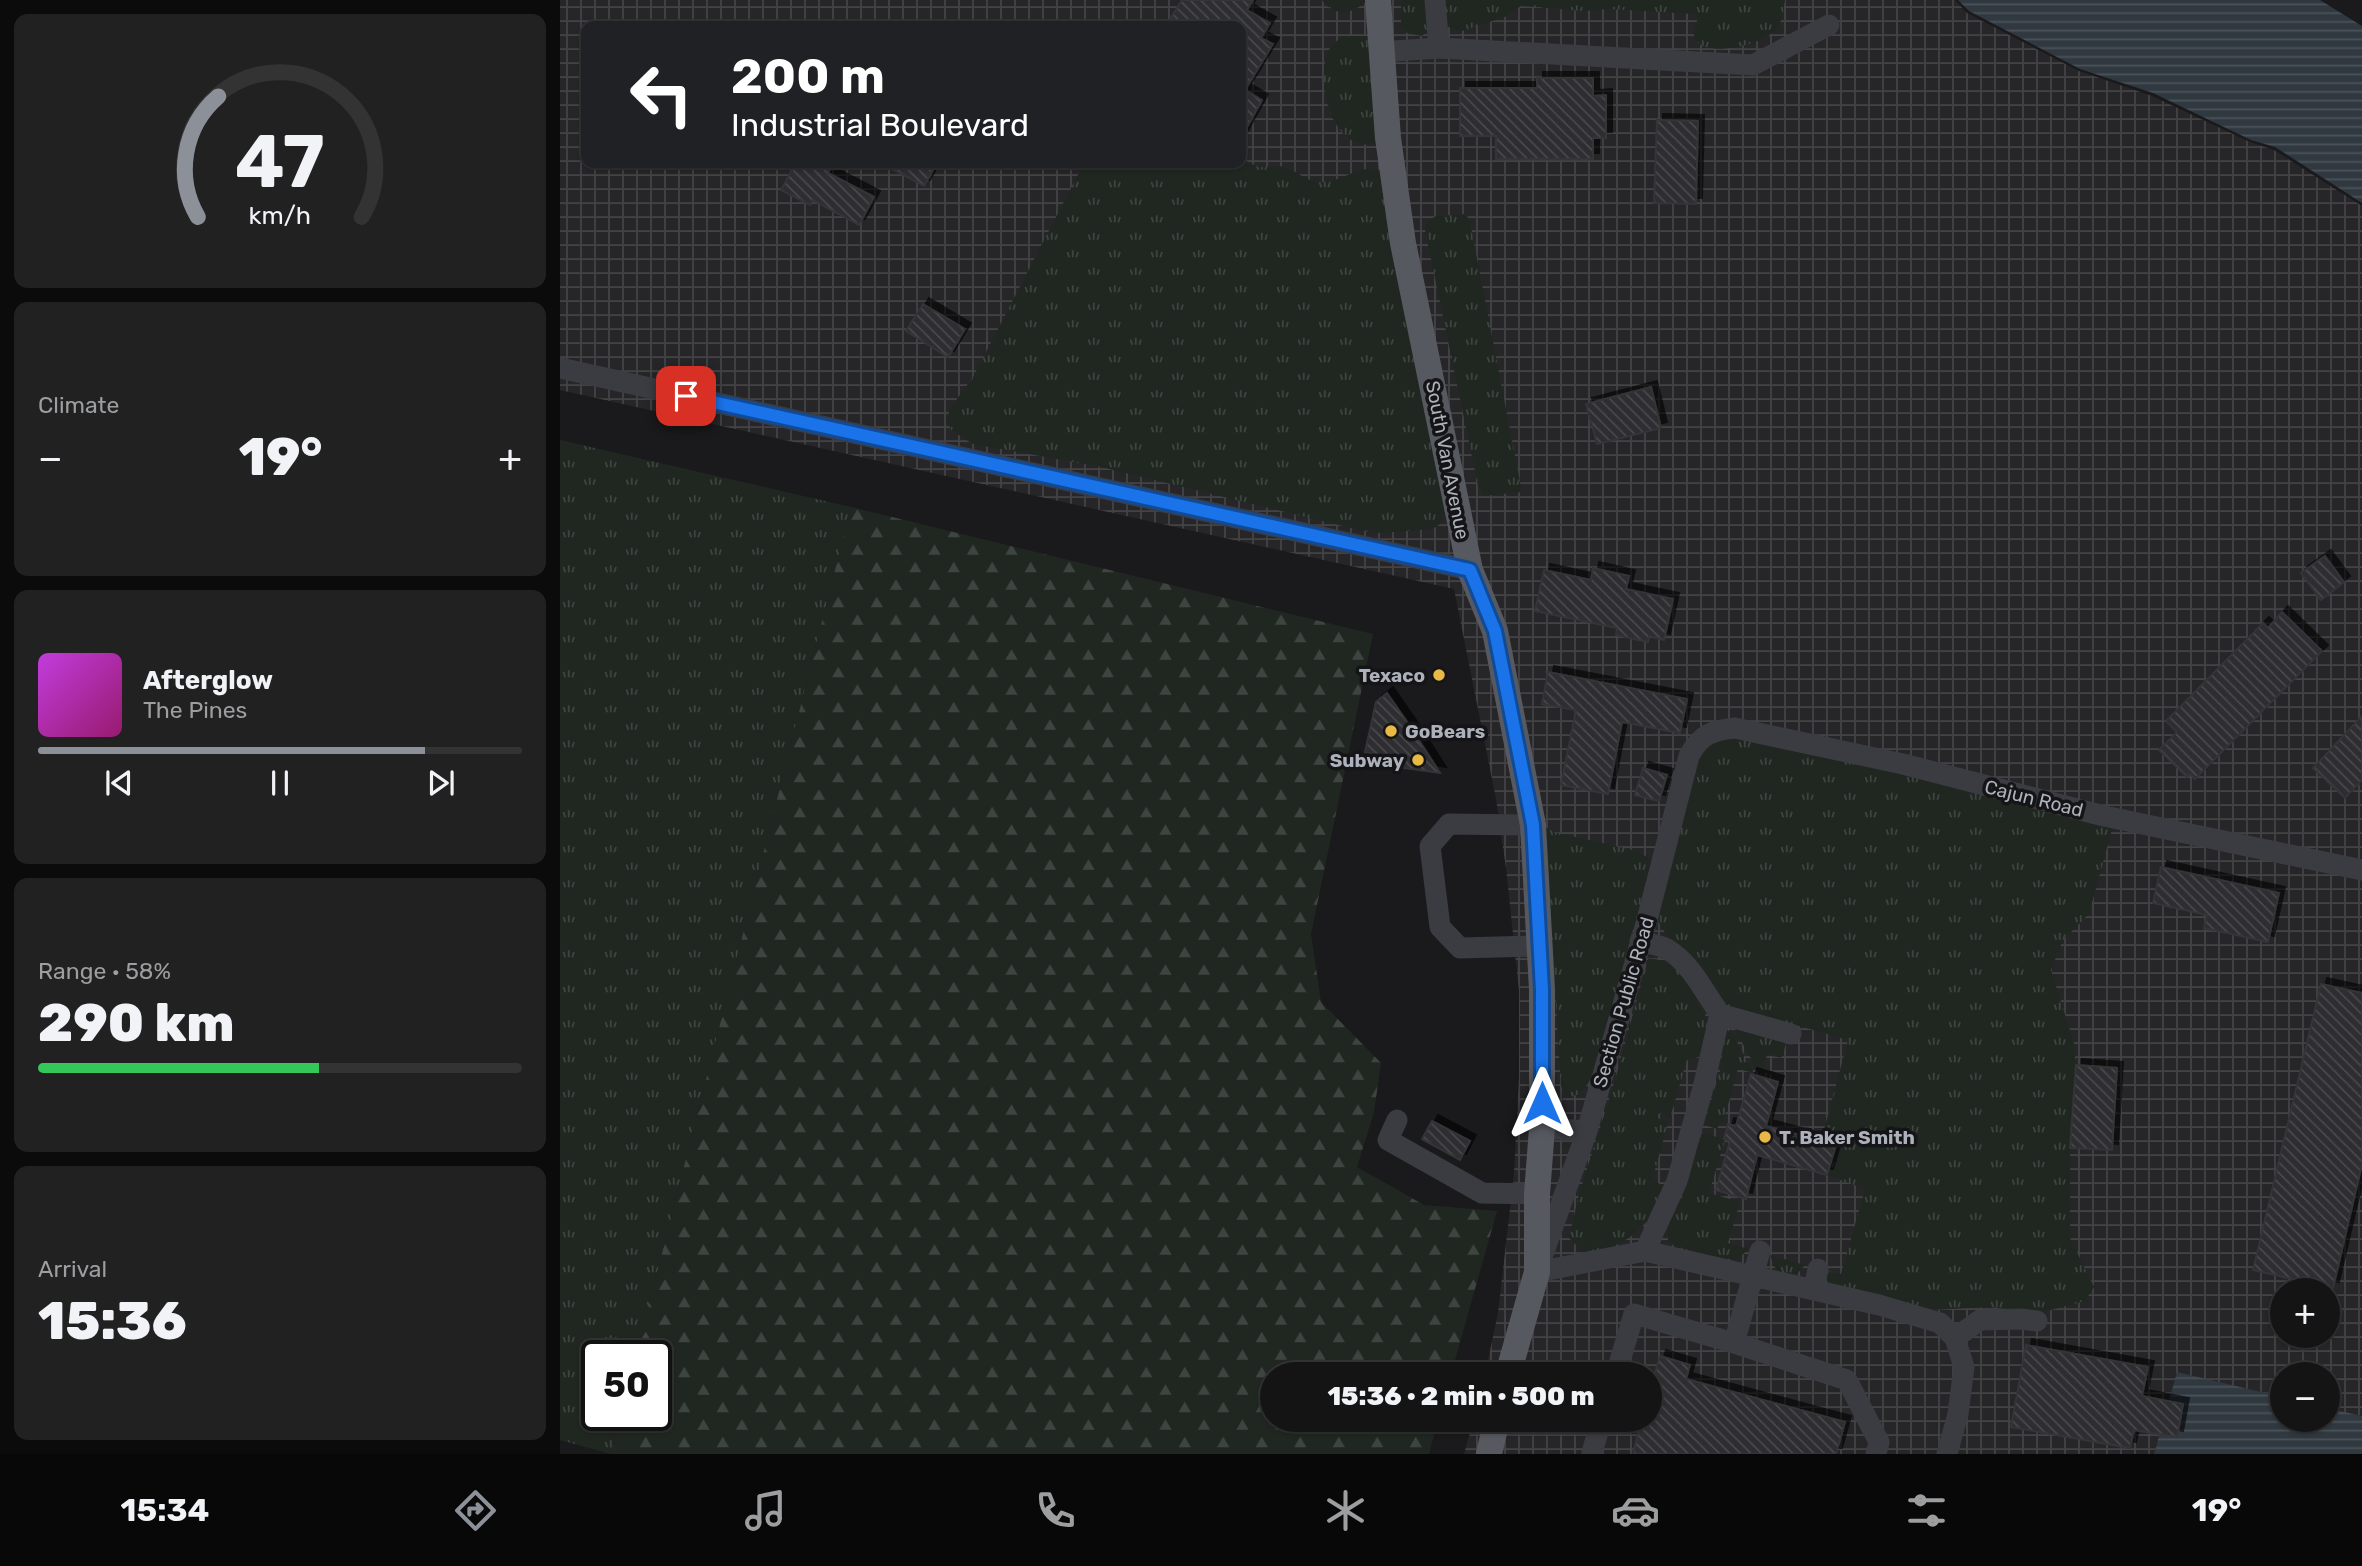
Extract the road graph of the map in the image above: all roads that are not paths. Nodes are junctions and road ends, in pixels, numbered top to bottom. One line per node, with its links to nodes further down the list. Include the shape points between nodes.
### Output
1 (1378, 0): 5 (main road, South Van Avenue)
2 (1435, 0): 4 (street)
3 (1829, 25): 4 (street, via 1753,65)
4 (1438, 48): 5 (street)
5 (1380, 52): 7 (main road, South Van Avenue, via 1403,243)
6 (560, 368): 7 (street)
7 (1470, 570): 9 (main road, South Van Avenue, via 1495,631)
8 (1707, 733): 10 (street, Cajun Road, via 1735,728 1903,764 2105,816); 11 (street, Section Public Road, via 1689,756)
9 (1533, 825): 12 (main road, South Van Avenue); 12 (street, via 1449,824 1430,846 1440,927 1460,948)
10 (2362, 870)
11 (1640, 941): 13 (street, via 1667,950 1685,965); 17 (street, Section Public Road)
12 (1540, 946): 16 (main road, South Van Avenue)
13 (1720, 1014): 14 (street); 19 (street, via 1677,1181)
14 (1791, 1034)
15 (1397, 1120): 18 (street, via 1388,1140 1482,1193)
16 (1542, 1128): 17 (street); 18 (main road, South Van Avenue)
17 (1587, 1131): 22 (street, Section Public Road)
18 (1537, 1194): 22 (main road, South Van Avenue)
19 (1645, 1251): 22 (street); 23 (street)
20 (1760, 1251): 23 (street)
21 (1818, 1269): 24 (street)
22 (1537, 1272): 28 (main road, South Van Avenue)
23 (1753, 1276): 24 (street); 27 (street)
24 (1814, 1290): 26 (street, via 1940,1323)
25 (2037, 1321): 26 (street, via 1980,1321)
26 (1955, 1338): 35 (street, via 1964,1367)
27 (1734, 1343): 29 (street, via 1634,1314); 34 (street, via 1847,1380 1879,1442)
28 (1511, 1362)
29 (1620, 1362)
30 (1494, 1432): 33 (main road)
31 (1598, 1432): 32 (street)
32 (1592, 1452)
33 (1489, 1454)
34 (1876, 1454)
35 (1947, 1454)

